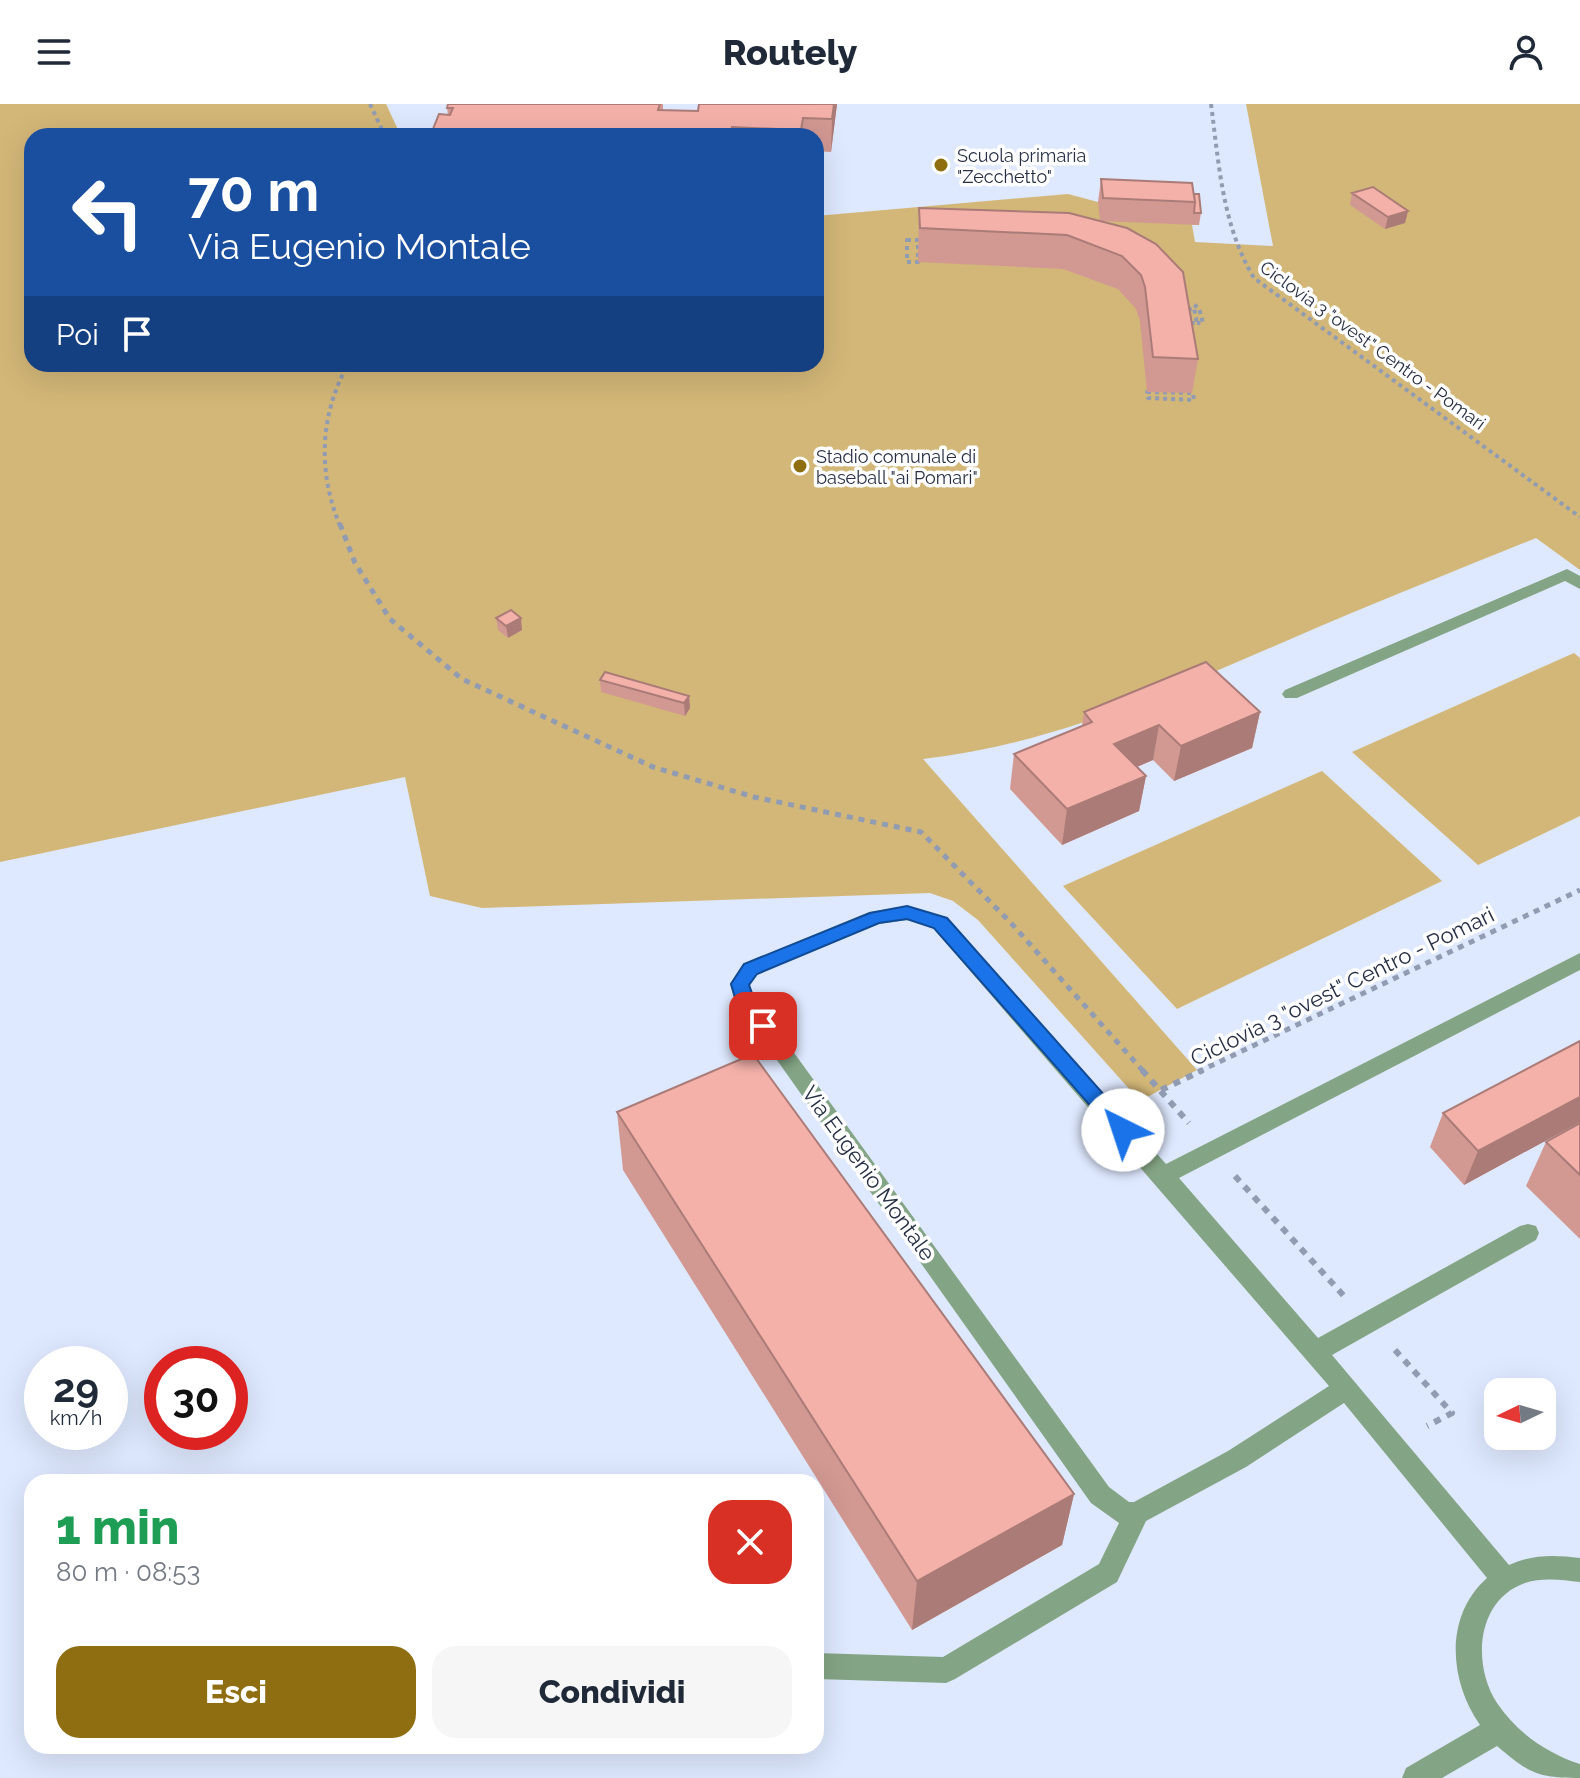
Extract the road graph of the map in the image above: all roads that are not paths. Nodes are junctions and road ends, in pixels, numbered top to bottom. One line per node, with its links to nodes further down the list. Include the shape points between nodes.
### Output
1 (1574, 579): 2 (street)
2 (1291, 694)
3 (1580, 961): 4 (street)
4 (1163, 1176): 6 (street, Via Eugenio Montale); 8 (street, Via Eugenio Montale, via 940,923 907,913 876,917 750,969 740,984 754,1014 1100,1495 1125,1514)
5 (1528, 1233): 6 (street)
6 (1315, 1352): 7 (street, Via Eugenio Montale)
7 (1347, 1388): 8 (street, via 1237,1459); 10 (street, Via Eugenio Montale)
8 (1137, 1513): 11 (street, via 1108,1573 946,1670)
9 (1580, 1570): 10 (street, via 1530,1567)
10 (1503, 1578): 12 (street, via 1482,1599 1469,1627 1468,1661 1479,1696)
11 (824, 1666)
12 (1500, 1729): 13 (street); 14 (street, via 1526,1753)
13 (1416, 1778)
14 (1580, 1778)

